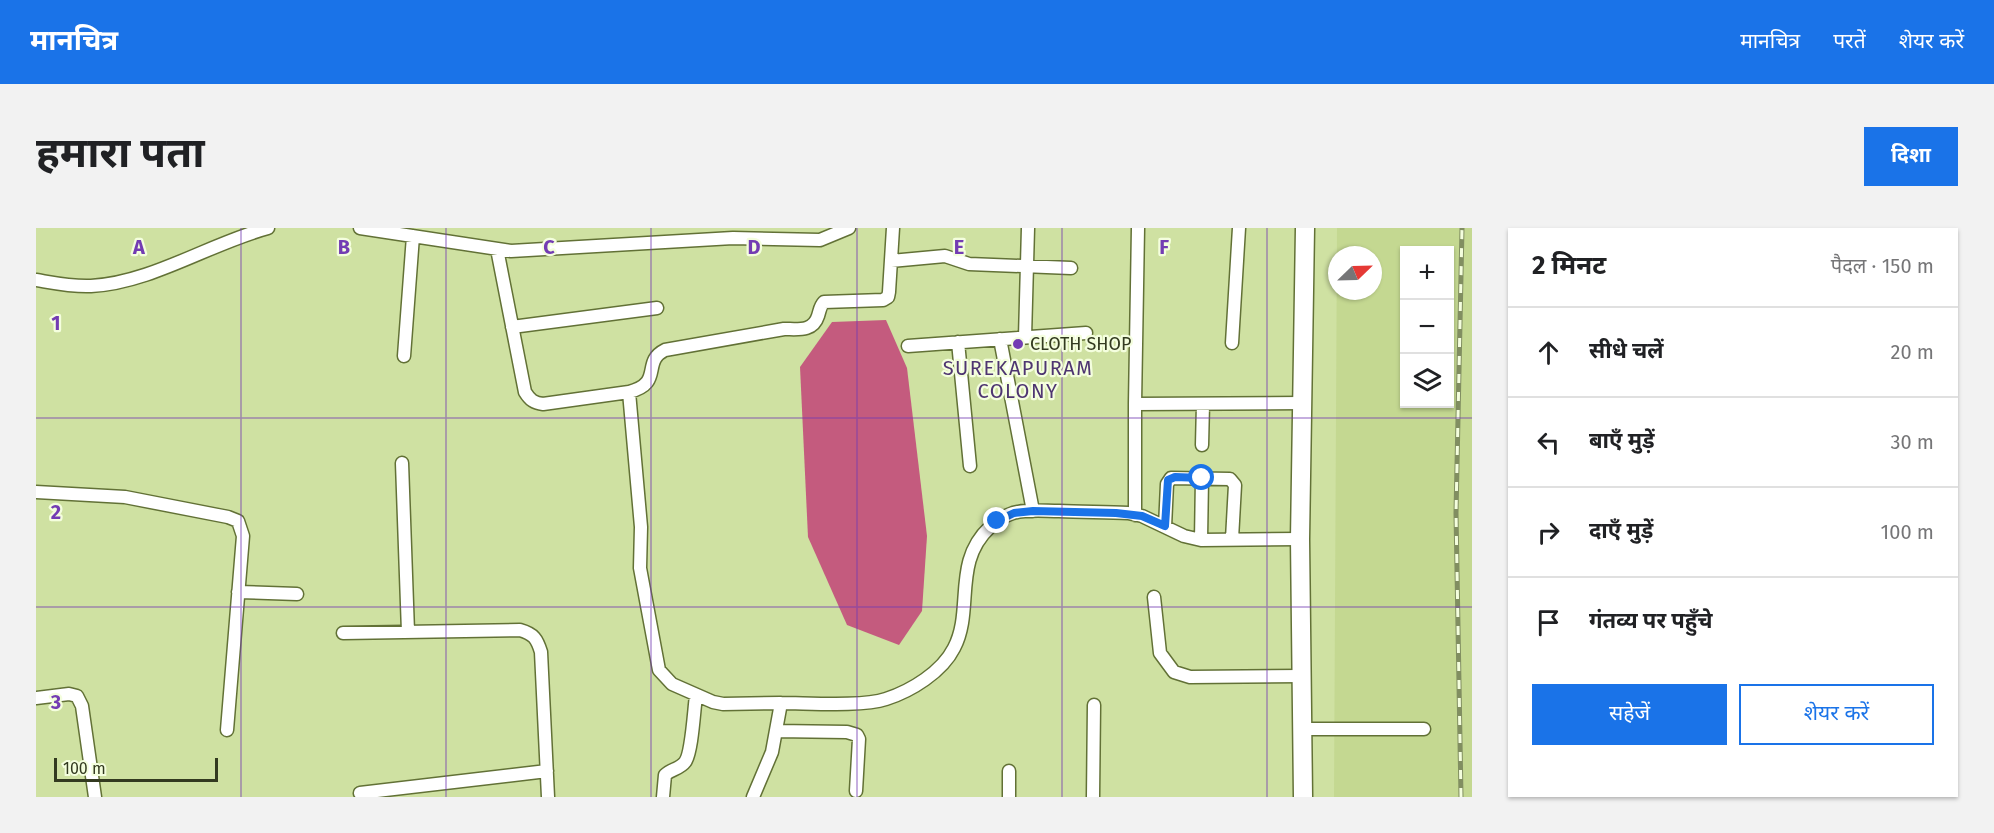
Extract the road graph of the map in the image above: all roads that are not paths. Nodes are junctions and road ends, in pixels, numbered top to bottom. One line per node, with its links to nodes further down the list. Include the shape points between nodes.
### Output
1 (268, 228): 16 (street, via 108,284 66,285)
2 (360, 228): 11 (street)
3 (849, 228): 9 (street, via 820,240)
4 (893, 228): 13 (street)
5 (1028, 228): 14 (street)
6 (1138, 228): 28 (street)
7 (1239, 228): 23 (street)
8 (1305, 228): 27 (highway)
9 (734, 233): 10 (street)
10 (693, 234): 12 (street, via 535,250)
11 (413, 236): 12 (street); 25 (street)
12 (497, 249): 18 (street)
13 (891, 261): 14 (street, via 945,256 969,264); 26 (street, via 888,297 883,300 824,302 817,320 804,330 784,329 665,350 654,358 647,384)
14 (1028, 267): 15 (street); 20 (street)
15 (1071, 268)
16 (36, 280)
17 (657, 308): 18 (street)
18 (512, 327): 26 (street, via 525,393 535,404)
19 (1086, 333): 20 (street)
20 (1025, 338): 21 (street)
21 (1000, 339): 22 (street); 35 (street)
22 (958, 342): 24 (street); 32 (street)
23 (1232, 343)
24 (908, 346)
25 (404, 356)
26 (629, 392): 47 (street, via 640,516 640,568 658,670 672,684)
27 (1303, 403): 29 (street); 38 (highway)
28 (1136, 404): 29 (street); 36 (street)
29 (1203, 404): 30 (street)
30 (1202, 445)
31 (402, 463): 44 (street)
32 (970, 466)
33 (1202, 478): 37 (street, via 1168,480); 39 (street, via 1222,478 1235,485); 40 (street)
34 (36, 492): 41 (street, via 125,497 235,518 243,536)
35 (1033, 511): 36 (street); 49 (street, via 1014,513 997,521 975,545 967,567 955,647 933,673 885,700)
36 (1135, 515): 37 (street)
37 (1165, 526): 40 (street)
38 (1300, 538): 39 (street); 46 (highway)
39 (1232, 539): 40 (street)
40 (1201, 540)
41 (238, 592): 42 (street); 53 (street)
42 (297, 594)
43 (1154, 597): 46 (street, via 1160,653 1174,672 1190,677)
44 (408, 632): 45 (street); 55 (street, via 531,633 542,652)
45 (343, 633)
46 (1302, 676): 51 (highway)
47 (696, 696): 49 (street, via 723,704); 61 (street, via 687,760 665,775)
48 (36, 698): 59 (street, via 77,696 82,706)
49 (781, 703): 54 (street)
50 (1094, 705): 64 (street)
51 (1302, 729): 52 (street); 65 (highway)
52 (1424, 729)
53 (227, 730)
54 (776, 732): 57 (street, via 857,735); 62 (street, via 769,762)
55 (547, 771): 58 (street); 60 (street)
56 (1009, 771): 63 (street)
57 (856, 791)
58 (360, 793)
59 (95, 797)
60 (548, 797)
61 (663, 797)
62 (753, 797)
63 (1009, 797)
64 (1093, 797)
65 (1303, 797)

